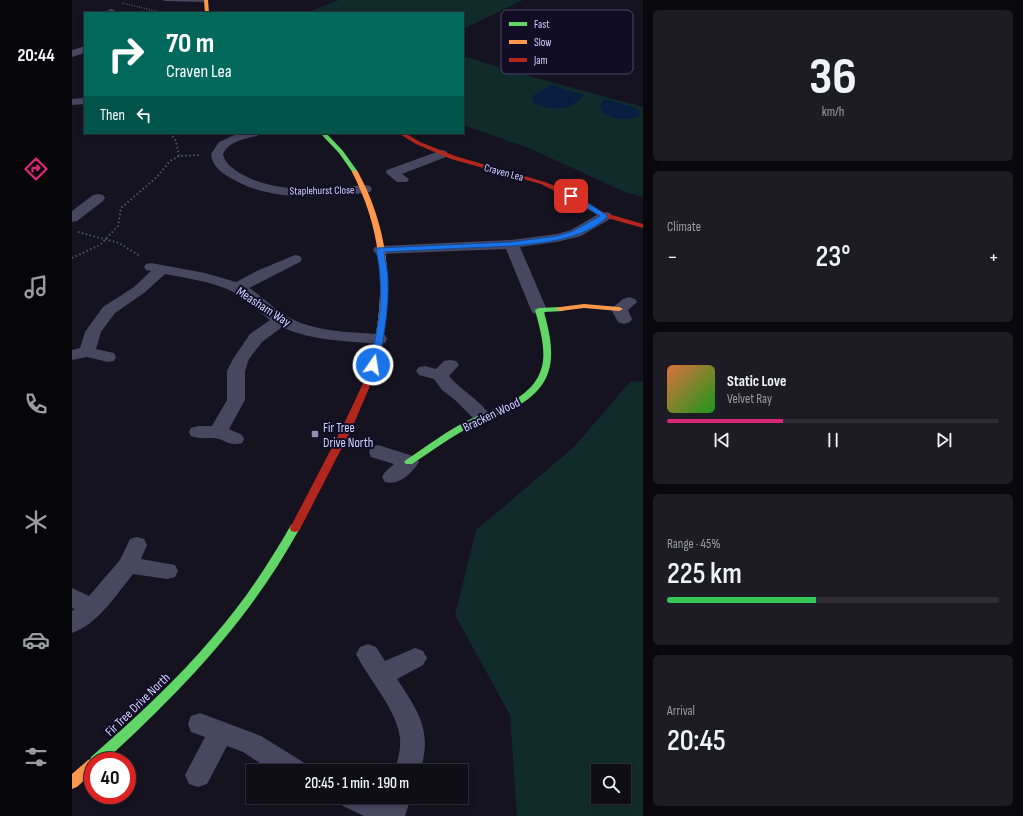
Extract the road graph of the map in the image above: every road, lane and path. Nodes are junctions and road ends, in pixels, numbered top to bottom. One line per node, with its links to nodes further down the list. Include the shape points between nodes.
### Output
1 (165, 0): 2 (lane)
2 (206, 0): 5 (street)
3 (118, 2): 4 (path)
4 (162, 12)
5 (207, 12)
6 (84, 49): 7 (street)
7 (72, 54)
8 (84, 101): 9 (street)
9 (72, 102)
10 (171, 134): 16 (path, via 176,141)
11 (250, 134): 14 (street, via 226,143)
12 (324, 134): 18 (street, Fir Tree Drive North)
13 (402, 134): 15 (street, Craven Lea)
14 (217, 154): 16 (path); 18 (street, Staplehurst Close, via 219,163 229,172 266,187 305,192)
15 (442, 154): 17 (street, via 392,173); 20 (street, Craven Lea, via 550,186)
16 (178, 156): 24 (path, via 121,208 118,226)
17 (402, 179)
18 (365, 189): 26 (street, Fir Tree Drive North, via 377,228)
19 (98, 198): 21 (street)
20 (605, 216): 22 (street, Craven Lea); 25 (street, via 576,233)
21 (72, 218)
22 (643, 226)
23 (72, 231): 24 (path)
24 (105, 239): 28 (path, via 100,245); 29 (path, via 132,248)
25 (511, 244): 26 (street); 31 (street)
26 (380, 250): 34 (street, Fir Tree Drive North, via 384,303)
27 (298, 257): 30 (street)
28 (72, 258)
29 (156, 268): 30 (street, Measham Way, via 215,280); 35 (street, via 139,290 109,310)
30 (237, 288): 33 (street, Measham Way)
31 (539, 310): 32 (street, via 556,311 583,306); 38 (street, Bracken Wood, via 549,356 539,382 528,395 511,406)
32 (624, 310)
33 (281, 320): 34 (street, Measham Way, via 317,333); 40 (street, via 256,338 241,359 236,371 236,400)
34 (379, 339): 52 (street, Fir Tree Drive North, via 364,390 317,489 252,597 216,642 156,706)
35 (80, 354): 36 (street)
36 (108, 357)
37 (438, 370): 38 (street, via 448,386)
38 (482, 417): 43 (street, Bracken Wood)
39 (198, 432): 40 (street)
40 (218, 432): 41 (street)
41 (235, 439)
42 (378, 452): 43 (street)
43 (409, 462): 44 (street, Bracken Wood)
44 (392, 477)
45 (167, 571): 47 (street, via 132,555)
46 (72, 597): 47 (street)
47 (92, 608): 48 (street)
48 (72, 624)
49 (368, 654): 51 (street)
50 (415, 658): 51 (street)
51 (381, 675): 54 (street, via 408,720 413,736)
52 (106, 752)
53 (283, 764): 56 (street, via 252,744 211,728)
54 (409, 764)
55 (84, 772): 57 (street)
56 (198, 775)
57 (72, 782)
58 (376, 804): 59 (street)
59 (394, 809)

